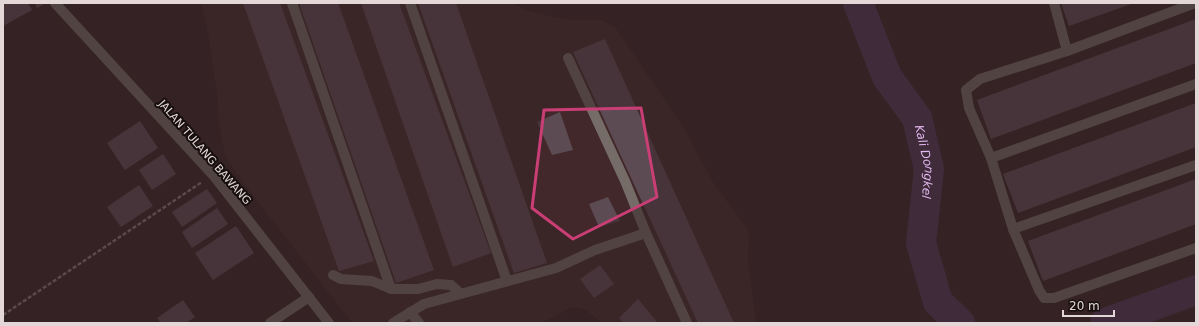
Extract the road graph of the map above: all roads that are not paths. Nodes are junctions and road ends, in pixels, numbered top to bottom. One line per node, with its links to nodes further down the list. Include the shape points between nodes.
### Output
1 (55, 3): 18 (street, JALAN TULANG BAWANG, via 213,175)
2 (292, 3): 16 (street)
3 (410, 3): 15 (street)
4 (1054, 3): 6 (street)
5 (1195, 3): 6 (street)
6 (1067, 51): 9 (street, via 980,79 966,90 969,108)
7 (568, 58): 12 (street)
8 (1196, 84): 9 (street)
9 (991, 158): 11 (street)
10 (1196, 165): 11 (street)
11 (1013, 229): 13 (street, via 1044,298 1054,298)
12 (646, 233): 15 (street, via 595,250 556,268); 24 (street)
13 (1196, 248)
14 (333, 275): 16 (street, via 341,279 372,281)
15 (507, 281): 17 (street)
16 (391, 289): 17 (street, via 418,289 437,284 451,285)
17 (460, 293): 19 (street, via 424,304)
18 (309, 297): 20 (street); 21 (street, JALAN TULANG BAWANG)
19 (410, 312): 22 (street); 23 (street)
20 (270, 323)
21 (329, 323)
22 (393, 323)
23 (419, 323)
24 (687, 323)

